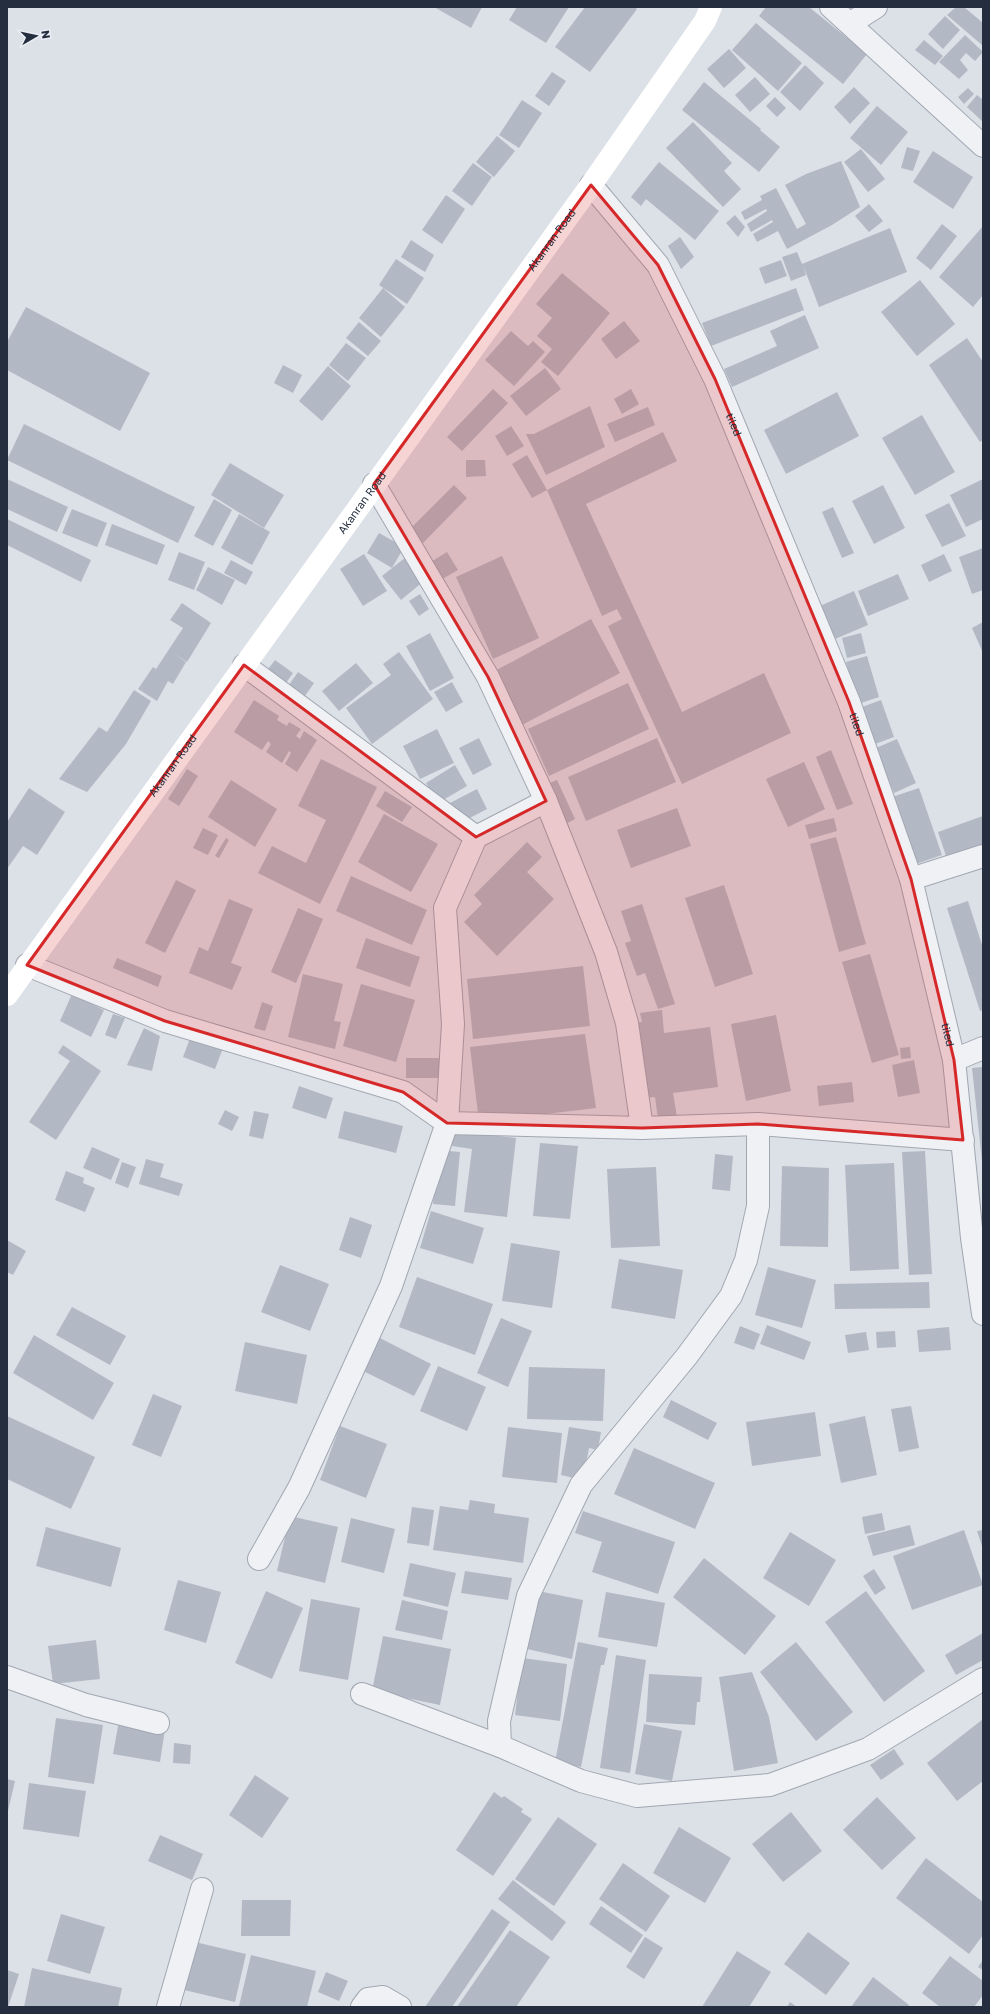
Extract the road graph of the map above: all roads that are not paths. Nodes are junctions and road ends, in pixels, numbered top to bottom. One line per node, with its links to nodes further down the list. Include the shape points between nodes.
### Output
1 (711, 7): 6 (main road, Akanran Road, via 705,22)
2 (831, 7): 4 (street)
3 (876, 7): 4 (street)
4 (850, 23): 5 (street)
5 (983, 146)
6 (591, 185): 7 (main road, Akanran Road); 12 (street, tiled, via 658,265 715,379 849,702)
7 (374, 484): 8 (main road, Akanran Road); 9 (street, via 488,677)
8 (244, 665): 10 (street); 13 (main road, Akanran Road)
9 (546, 801): 10 (street); 19 (street, via 606,952 627,1023)
10 (476, 837): 17 (street, via 445,908 453,1024)
11 (983, 856): 12 (street)
12 (910, 879): 16 (street, tiled)
13 (27, 965): 14 (main road, Akanran Road); 17 (street, via 165,1021 403,1092)
14 (7, 995)
15 (983, 1048): 16 (street)
16 (954, 1060): 20 (street, tiled)
17 (447, 1123): 19 (street); 22 (street, via 391,1286 299,1488)
18 (758, 1124): 19 (street); 20 (street); 27 (street, via 758,1206 746,1260 731,1296 687,1356 580,1485 528,1596 499,1721)
19 (642, 1128)
20 (963, 1140): 21 (street, tiled, via 972,1238)
21 (983, 1314)
22 (259, 1559)
23 (7, 1677): 26 (street, via 86,1705)
24 (983, 1678): 27 (street, via 868,1748 770,1784 638,1796 582,1781)
25 (362, 1694): 27 (street)
26 (158, 1723)
27 (500, 1746)
28 (202, 1889): 29 (street)
29 (168, 2007)
30 (362, 2007): 31 (street, via 368,1999 383,1997)
31 (400, 2007)

